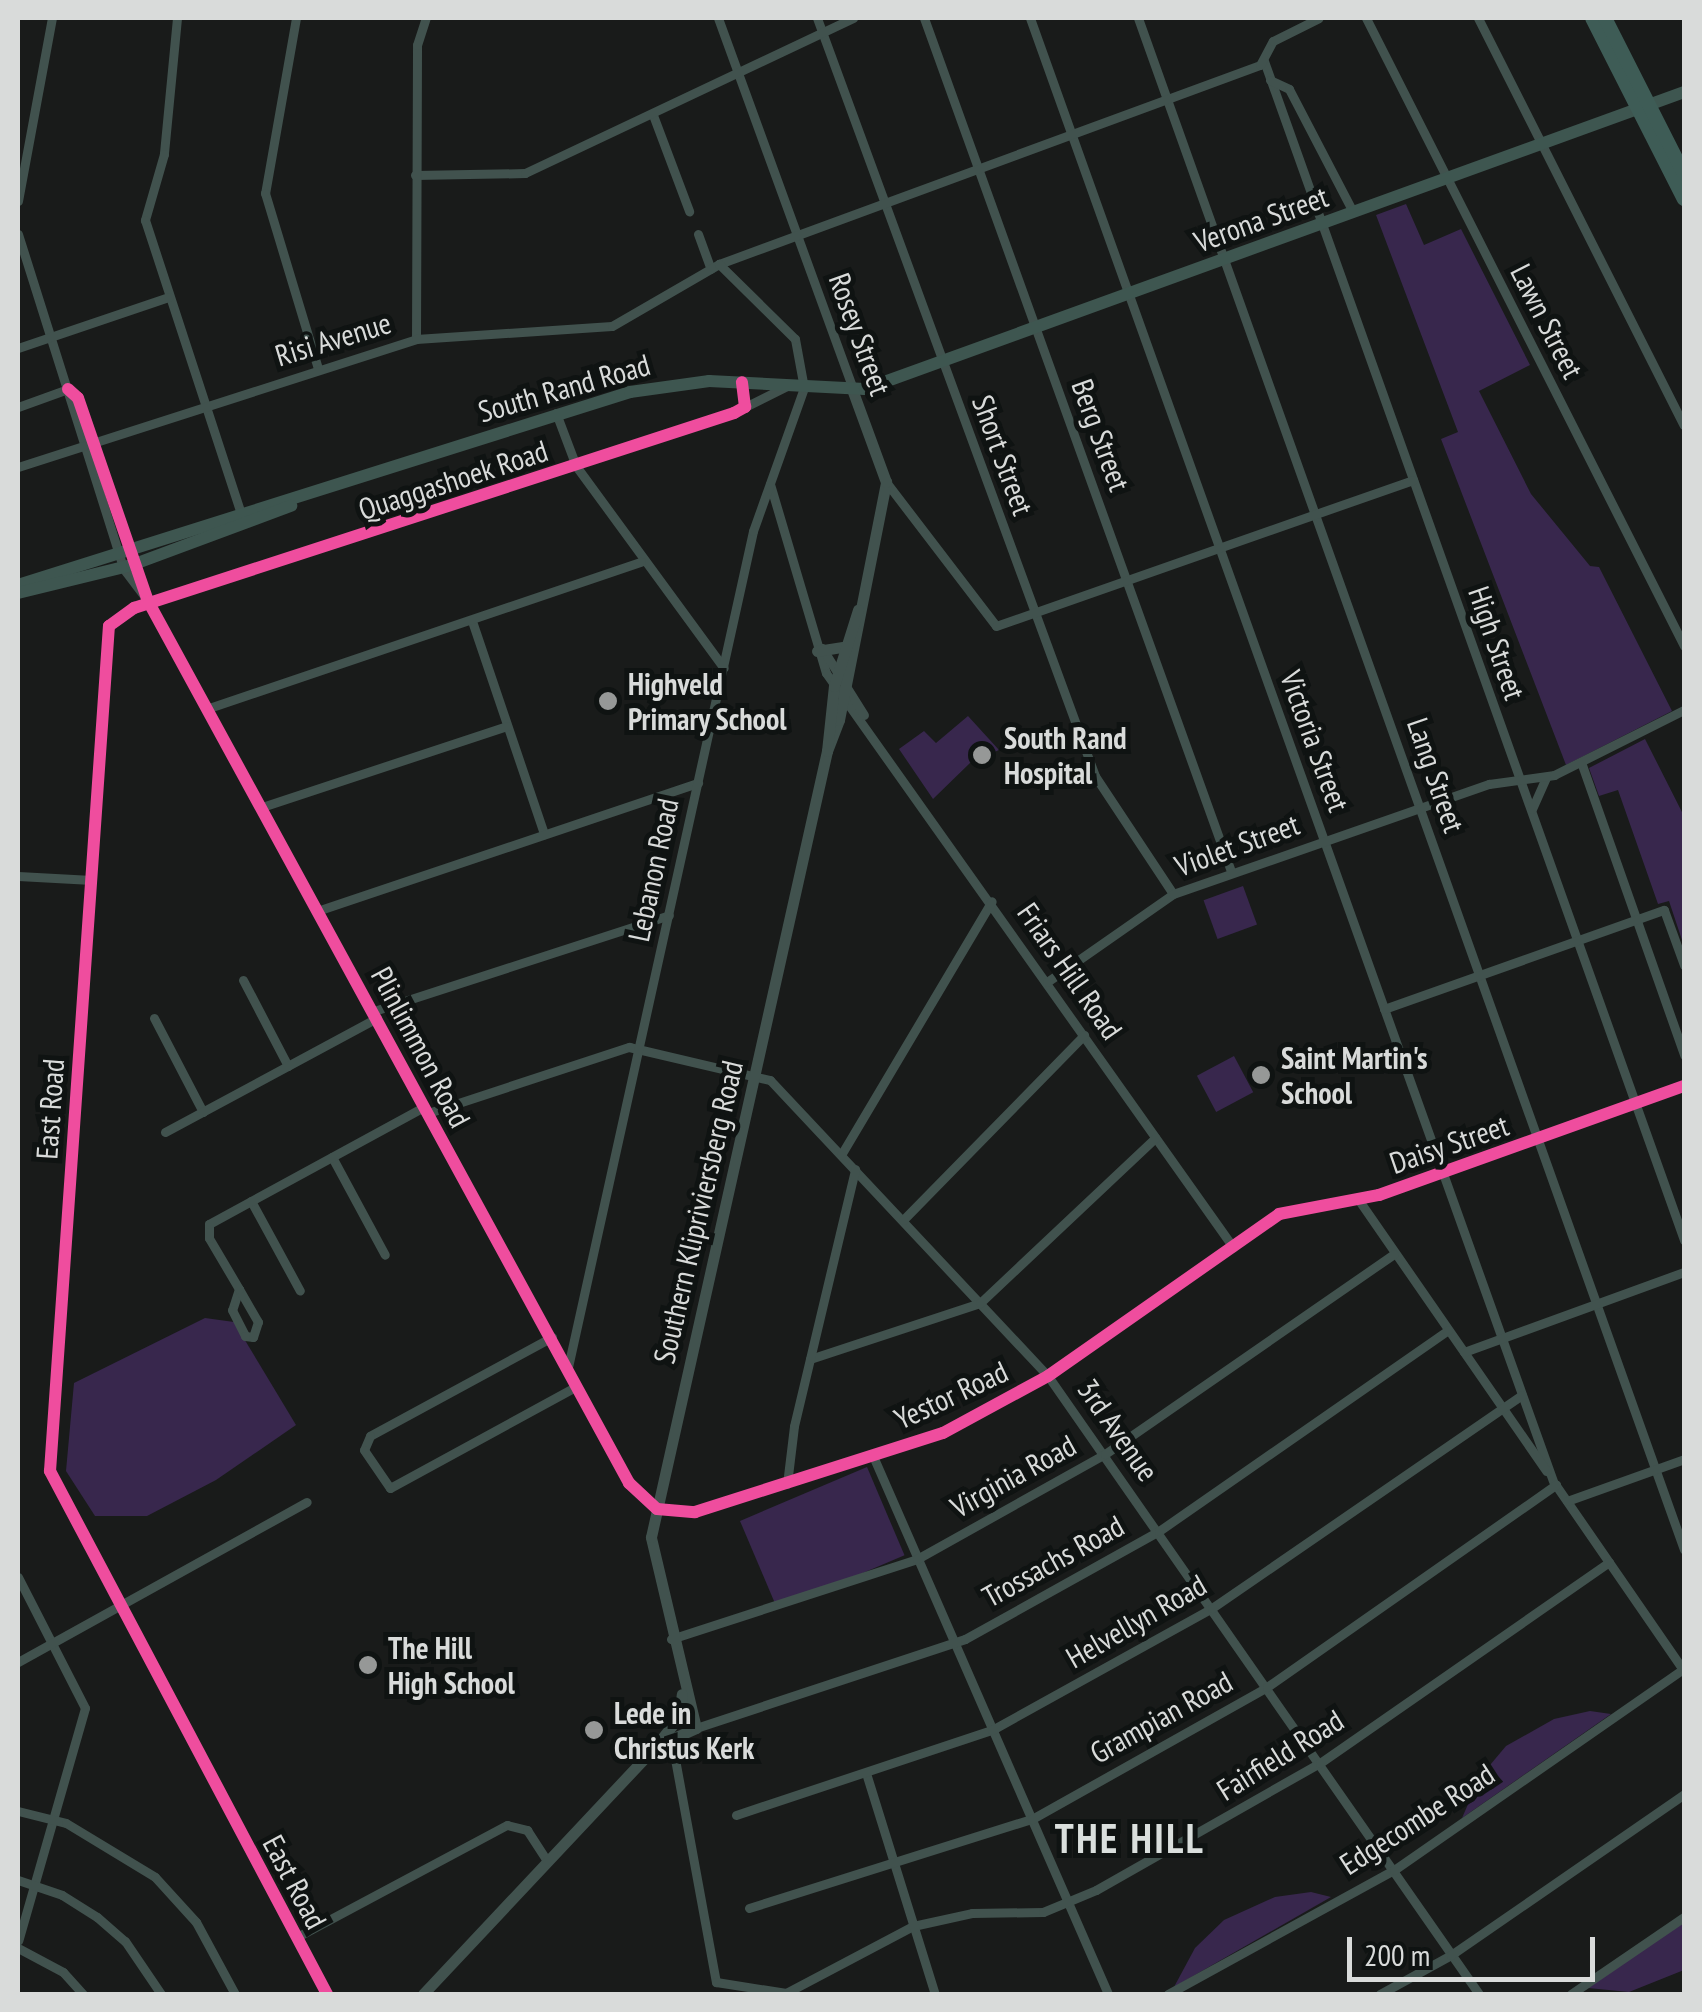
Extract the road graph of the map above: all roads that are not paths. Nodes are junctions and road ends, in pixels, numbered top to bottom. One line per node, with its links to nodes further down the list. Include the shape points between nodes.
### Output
1 (52, 18): 31 (street)
2 (177, 18): 42 (street, via 164,154 145,210)
3 (296, 18): 48 (street, via 264,194)
4 (426, 18): 28 (street, via 417,45)
5 (718, 18): 18 (street, Rosey Street)
6 (817, 18): 16 (street, Short Street)
7 (854, 18): 16 (street)
8 (924, 18): 26 (street, Berg Street)
9 (1030, 18): 24 (street, Victoria Street)
10 (1138, 18): 21 (street, Lang Street)
11 (1319, 18): 17 (street, via 1273,40)
12 (1366, 18): 29 (street, Lawn Street)
13 (1478, 18): 25 (street)
14 (1592, 18): 22 (main road)
15 (1605, 18): 22 (main road)
16 (822, 31): 18 (street); 32 (street, Short Street)
17 (1262, 63): 19 (street, High Street); 21 (street, Risi Avenue)
18 (739, 75): 23 (street); 38 (street, Rosey Street)
19 (1270, 80): 34 (street, via 1290,89); 35 (street, High Street)
20 (1684, 92): 22 (main road, Verona Street)
21 (1167, 100): 24 (street, Risi Avenue); 39 (street, Lang Street)
22 (1645, 107): 25 (main road, Verona Street); 27 (main road); 30 (main road)
23 (653, 115): 28 (street, via 525,174); 33 (street)
24 (1072, 134): 26 (street, Risi Avenue); 41 (street, Victoria Street)
25 (1543, 144): 29 (main road, Verona Street); 58 (street)
26 (977, 168): 32 (street, Risi Avenue); 43 (street, Berg Street)
27 (1684, 174)
28 (415, 175): 45 (street)
29 (1446, 178): 34 (main road, Verona Street); 81 (street, Lawn Street)
30 (1684, 199)
31 (18, 201)
32 (883, 201): 38 (street, Risi Avenue); 47 (street, Short Street)
33 (690, 211)
34 (1352, 212): 35 (main road, Verona Street)
35 (1320, 224): 39 (main road, Verona Street); 63 (street, High Street)
36 (18, 234): 44 (street)
37 (698, 234): 40 (street)
38 (798, 235): 40 (street, Risi Avenue); 53 (street, Rosey Street)
39 (1225, 259): 41 (main road, Verona Street); 66 (street, Lang Street)
40 (715, 266): 45 (street, Risi Avenue, via 612,326); 51 (street, via 795,339)
41 (1130, 294): 43 (main road, Verona Street); 70 (street, Victoria Street)
42 (169, 298): 44 (street); 54 (street)
43 (1036, 327): 47 (main road, Verona Street); 74 (street, Berg Street)
44 (50, 336): 46 (street); 52 (street)
45 (416, 339): 48 (street, Risi Avenue)
46 (18, 348)
47 (942, 361): 53 (main road, Verona Street); 79 (street, Short Street)
48 (318, 369): 54 (street, Risi Avenue)
49 (742, 382): 50 (main road, South Rand Road); 56 (street); 57 (main road, South Rand Road, via 667,385)
50 (788, 386): 51 (main road, South Rand Road); 56 (street, Quaggashoek Road)
51 (804, 388): 53 (main road, South Rand Road); 64 (street, Lebanon Road)
52 (68, 389): 55 (street); 59 (street, Plinlimmon Road, via 78,398); 60 (street)
53 (854, 392): 65 (street, Rosey Street)
54 (205, 405): 59 (street, Risi Avenue); 68 (street)
55 (18, 407)
56 (744, 407): 61 (street, Quaggashoek Road)
57 (556, 413): 61 (street); 68 (main road, South Rand Road)
58 (1684, 425)
59 (93, 442): 60 (street, Risi Avenue); 71 (street, Plinlimmon Road)
60 (81, 447): 62 (street, Risi Avenue); 71 (street)
61 (576, 466): 72 (street); 77 (street, Quaggashoek Road)
62 (18, 467)
63 (1413, 480): 66 (street); 93 (street, High Street)
64 (769, 481): 67 (street, Lebanon Road); 69 (street, Friars Hill Road)
65 (886, 482): 78 (street, Southern Klipriviersberg Road); 79 (street, Rosey Street, via 987,620 996,626)
66 (1317, 515): 70 (street); 95 (street, Lang Street)
67 (758, 518): 69 (street); 84 (street, Lebanon Road)
68 (243, 520): 71 (main road, South Rand Road); 73 (main road, South Rand Road)
69 (780, 523): 83 (street, Friars Hill Road)
70 (1218, 549): 74 (street); 99 (street, Victoria Street)
71 (124, 550): 73 (street, Plinlimmon Road); 75 (main road, South Rand Road)
72 (641, 562): 80 (street); 84 (street)
73 (129, 566): 76 (main road, South Rand Road); 77 (street, Plinlimmon Road)
74 (1128, 581): 79 (street); 100 (street, Berg Street)
75 (18, 585)
76 (18, 593)
77 (150, 602): 86 (street, Plinlimmon Road); 102 (street, East Road, via 122,614 108,631)
78 (858, 610): 82 (street, Southern Klipriviersberg Road); 85 (street, Southern Klipriviersberg Road)
79 (1035, 615): 103 (street, Short Street, via 1101,789)
80 (472, 620): 86 (street); 90 (street)
81 (1684, 646)
82 (843, 647): 83 (street); 85 (street, Southern Klipriviersberg Road)
83 (820, 650): 85 (street, Friars Hill Road)
84 (724, 668): 94 (street, Lebanon Road)
85 (840, 686): 88 (street, Friars Hill Road); 89 (street, Southern Klipriviersberg Road)
86 (209, 708): 96 (street, Plinlimmon Road)
87 (1684, 710): 91 (street, Violet Street)
88 (862, 718): 89 (street); 104 (street, Friars Hill Road)
89 (833, 723): 120 (street, Southern Klipriviersberg Road)
90 (507, 726): 96 (street); 98 (street)
91 (1581, 762): 92 (street, Violet Street); 107 (street)
92 (1546, 778): 93 (street, Violet Street); 97 (street)
93 (1518, 779): 95 (street, Violet Street); 97 (street, High Street)
94 (698, 784): 98 (street); 106 (street, Lebanon Road)
95 (1422, 806): 99 (street, Violet Street); 110 (street, Lang Street)
96 (262, 808): 105 (street, Plinlimmon Road)
97 (1531, 812): 108 (street, High Street)
98 (544, 834): 105 (street)
99 (1325, 840): 100 (street, Violet Street); 113 (street, Victoria Street)
100 (1231, 871): 103 (street, Violet Street)
101 (18, 876): 102 (street)
102 (92, 880): 168 (street, East Road, via 50,1471)
103 (1173, 894): 112 (street, Violet Street)
104 (992, 902): 112 (street, Friars Hill Road); 128 (street)
105 (320, 910): 114 (street, Plinlimmon Road)
106 (669, 915): 114 (street); 117 (street, Lebanon Road)
107 (1636, 918): 108 (street); 109 (street, via 1666,910); 118 (street)
108 (1580, 937): 110 (street); 122 (street, High Street)
109 (1684, 965)
110 (1478, 973): 113 (street); 127 (street, Lang Street)
111 (243, 980): 119 (street)
112 (1047, 982): 116 (street, Friars Hill Road)
113 (1384, 1008): 131 (street, Victoria Street)
114 (375, 1015): 119 (street); 123 (street, Plinlimmon Road)
115 (154, 1018): 124 (street)
116 (1084, 1034): 126 (street, Friars Hill Road); 134 (street)
117 (641, 1046): 120 (street, 3rd Avenue); 123 (street); 149 (street, Lebanon Road)
118 (1684, 1055)
119 (288, 1066): 124 (street)
120 (755, 1072): 128 (street, 3rd Avenue); 162 (street, Southern Klipriviersberg Road)
121 (1684, 1086): 122 (street, Daisy Street)
122 (1640, 1102): 127 (street, Daisy Street); 135 (street, High Street)
123 (426, 1110): 129 (street); 145 (street, Plinlimmon Road)
124 (203, 1112): 125 (street)
125 (165, 1132)
126 (1154, 1138): 136 (street, Friars Hill Road); 142 (street)
127 (1538, 1139): 131 (street, Daisy Street); 143 (street, Lang Street)
128 (841, 1155): 130 (street, 3rd Avenue)
129 (332, 1157): 132 (street); 138 (street)
130 (855, 1169): 134 (street, 3rd Avenue); 148 (street)
131 (1442, 1172): 133 (street, Daisy Street); 146 (street, Victoria Street)
132 (251, 1200): 140 (street, via 206,1231); 141 (street)
133 (1358, 1200): 136 (street, Daisy Street, via 1282,1213); 137 (street)
134 (903, 1220): 142 (street, 3rd Avenue)
135 (1684, 1240)
136 (1234, 1247): 150 (street, Yestor Road)
137 (1394, 1254): 144 (street); 154 (street, Virginia Road)
138 (386, 1256)
139 (1684, 1272): 143 (street)
140 (239, 1289): 140 (street, via 232,1310 244,1336 253,1337 258,1322)
141 (300, 1291)
142 (980, 1303): 148 (street); 150 (street, 3rd Avenue)
143 (1596, 1306): 146 (street); 157 (street, Lang Street)
144 (1448, 1330): 147 (street); 163 (street, Trossachs Road)
145 (552, 1338): 149 (street, Plinlimmon Road); 151 (street, via 370,1436 364,1450 390,1488)
146 (1502, 1338): 147 (street); 152 (street, Victoria Street)
147 (1464, 1352): 153 (street)
148 (810, 1359): 159 (street)
149 (568, 1367): 151 (street, Plinlimmon Road)
150 (1048, 1376): 154 (street, 3rd Avenue); 155 (street, Yestor Road, via 961,1425)
151 (577, 1386): 162 (street, Plinlimmon Road, via 636,1495)
152 (1522, 1395): 153 (street, Helvellyn Road); 158 (street, Victoria Street)
153 (1502, 1408): 158 (street); 169 (street, Helvellyn Road)
154 (1105, 1454): 163 (street, 3rd Avenue); 165 (street, Virginia Road)
155 (873, 1456): 159 (street, Yestor Road); 165 (street)
156 (1684, 1459): 157 (street)
157 (1656, 1469): 160 (street); 164 (street, Lang Street)
158 (1555, 1483): 160 (street); 176 (street, Grampian Road)
159 (788, 1484): 162 (street, Yestor Road, via 684,1515)
160 (1567, 1501): 166 (street)
161 (306, 1502): 168 (street)
162 (656, 1509): 170 (street, Southern Klipriviersberg Road, via 651,1545)
163 (1159, 1531): 169 (street, 3rd Avenue); 172 (street, Trossachs Road)
164 (1684, 1550)
165 (917, 1559): 170 (street, Virginia Road); 172 (street)
166 (1609, 1562): 174 (street); 181 (street, Fairfield Road)
167 (19, 1582): 171 (street)
168 (117, 1607): 171 (street); 197 (street, East Road)
169 (1212, 1608): 176 (street, 3rd Avenue); 178 (street, Helvellyn Road)
170 (670, 1639): 175 (street, Southern Klipriviersberg Road)
171 (54, 1642): 173 (street); 187 (street, via 86,1708)
172 (956, 1644): 177 (street, Trossachs Road); 178 (street)
173 (18, 1662)
174 (1684, 1670): 190 (street, Edgecombe Road)
175 (682, 1684): 177 (street, Southern Klipriviersberg Road); 179 (street, via 679,1716)
176 (1266, 1686): 181 (street, 3rd Avenue); 186 (street, Grampian Road)
177 (696, 1728): 179 (street)
178 (992, 1730): 182 (street, Helvellyn Road); 186 (street)
179 (656, 1746): 188 (street)
180 (675, 1758): 196 (street, Fairfield Road, via 718,1984 786,1993)
181 (1320, 1763): 190 (street, 3rd Avenue); 193 (street, Fairfield Road)
182 (866, 1773): 185 (street, Helvellyn Road); 189 (street)
183 (1684, 1794): 199 (street)
184 (18, 1811): 187 (street)
185 (736, 1815)
186 (1032, 1818): 189 (street, Grampian Road); 193 (street)
187 (53, 1819): 192 (street); 202 (street, via 110,1844 155,1876 196,1922)
188 (548, 1862): 197 (street, via 527,1830 510,1824); 204 (street)
189 (894, 1863): 194 (street, Grampian Road); 196 (street)
190 (1394, 1870): 199 (street, 3rd Avenue); 207 (street, Edgecombe Road)
191 (18, 1880): 192 (street)
192 (35, 1884): 198 (street); 201 (street, via 86,1910 124,1941)
193 (1068, 1904): 196 (street, Fairfield Road); 206 (street)
194 (748, 1908)
195 (1684, 1917): 210 (street)
196 (913, 1926): 205 (street)
197 (297, 1937): 203 (street, East Road)
198 (18, 1944): 200 (street, via 63,1972)
199 (1451, 1954): 208 (street); 209 (street, 3rd Avenue)
200 (83, 1994)
201 (161, 1994)
202 (234, 1994)
203 (327, 1994)
204 (423, 1994)
205 (936, 1994)
206 (1108, 1994)
207 (1168, 1994)
208 (1380, 1994)
209 (1480, 1994)
210 (1571, 1994)

